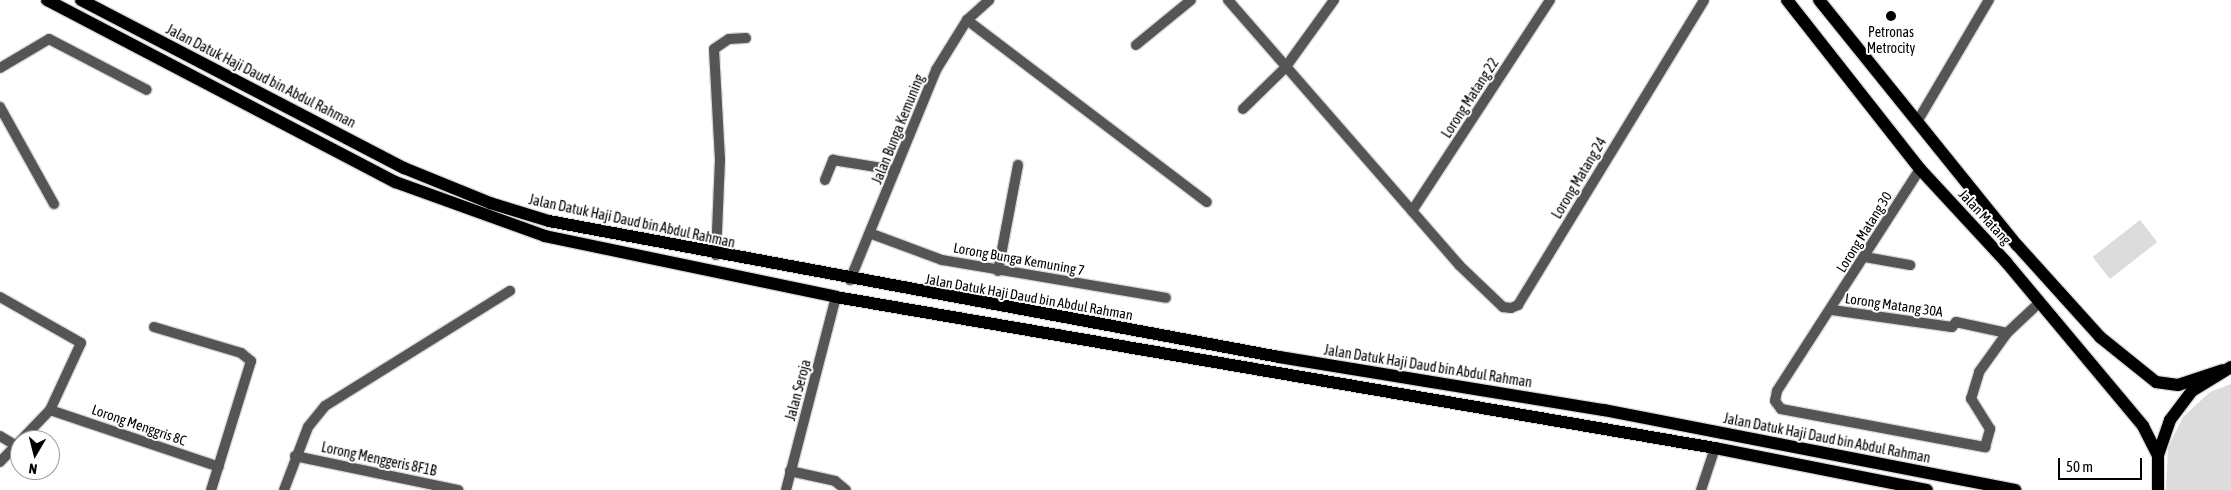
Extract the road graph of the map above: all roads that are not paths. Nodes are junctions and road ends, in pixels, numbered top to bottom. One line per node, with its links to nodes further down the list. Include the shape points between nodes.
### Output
1 (47, 0): 36 (main road, via 395,182 485,218 646,259)
2 (81, 0): 29 (main road, Jalan Datuk Haji Daud bin Abdul Rahman, via 404,168 490,203 549,221)
3 (990, 0): 12 (street, Jalan Bunga Kemuning)
4 (1192, 0): 14 (street)
5 (1228, 0): 16 (street)
6 (1334, 0): 16 (street)
7 (1550, 0): 27 (street, Lorong Matang 22)
8 (1704, 0): 27 (street, Lorong Matang 24, via 1518,305 1503,307 1459,265)
9 (1787, 0): 22 (main road, Jalan Matang)
10 (1818, 0): 20 (main road, Jalan Matang)
11 (1989, 0): 20 (street)
12 (967, 20): 23 (street, Jalan Bunga Kemuning, via 936,70); 25 (street)
13 (746, 38): 29 (street, via 729,39 714,50 720,160)
14 (1136, 44)
15 (0, 68): 17 (street, via 49,39)
16 (1285, 68): 19 (street); 27 (street)
17 (147, 90)
18 (0, 107): 26 (street)
19 (1243, 109)
20 (1917, 122): 42 (main road, Jalan Matang, via 2064,299 2143,372 2156,382 2178,384)
21 (1018, 165): 32 (street)
22 (1920, 168): 30 (street, Lorong Matang 30); 38 (main road, Jalan Matang)
23 (895, 170): 24 (street, via 833,160); 28 (street, Jalan Bunga Kemuning)
24 (825, 180)
25 (1207, 202)
26 (54, 204)
27 (1412, 211)
28 (872, 234): 32 (street, Lorong Bunga Kemuning 7, via 942,260); 33 (street, Jalan Bunga Kemuning)
29 (716, 255): 33 (main road, Jalan Datuk Haji Daud bin Abdul Rahman)
30 (1865, 257): 31 (street); 39 (street, Lorong Matang 30)
31 (1910, 265)
32 (998, 271): 37 (street, Lorong Bunga Kemuning 7)
33 (850, 280): 60 (main road, Jalan Datuk Haji Daud bin Abdul Rahman, via 1604,410)
34 (510, 291): 48 (street, via 325,406 308,428)
35 (0, 297): 43 (street, via 81,343)
36 (836, 297): 45 (main road); 51 (street, Jalan Seroja)
37 (1166, 298)
38 (2039, 303): 41 (street); 47 (main road, Jalan Matang, via 2143,426)
39 (1832, 310): 41 (street, Lorong Matang 30A, via 1952,327 1956,322); 41 (street, Lorong Matang 30, via 1777,391 1775,401 1781,409 1973,448 1985,447 1990,429 1971,399 1979,372)
40 (154, 327): 50 (street, via 240,353 251,360)
41 (2007, 333)
42 (2227, 369): 47 (main road, via 2183,400 2170,420)
43 (50, 410): 44 (street); 50 (street, Lorong Menggris 8C)
44 (30, 430)
45 (1716, 448): 58 (street); 59 (main road)
46 (10, 451): 49 (street)
47 (2158, 455): 52 (main road)
48 (295, 456): 54 (street); 55 (street, Lorong Menggeris 8F1B)
49 (0, 462)
50 (219, 467): 53 (street)
51 (790, 471): 56 (street, Jalan Seroja); 57 (street, via 835,481)
52 (2155, 488)
53 (211, 490)
54 (284, 490)
55 (458, 490)
56 (786, 490)
57 (846, 490)
58 (1701, 490)
59 (1927, 490)
60 (2015, 490)

